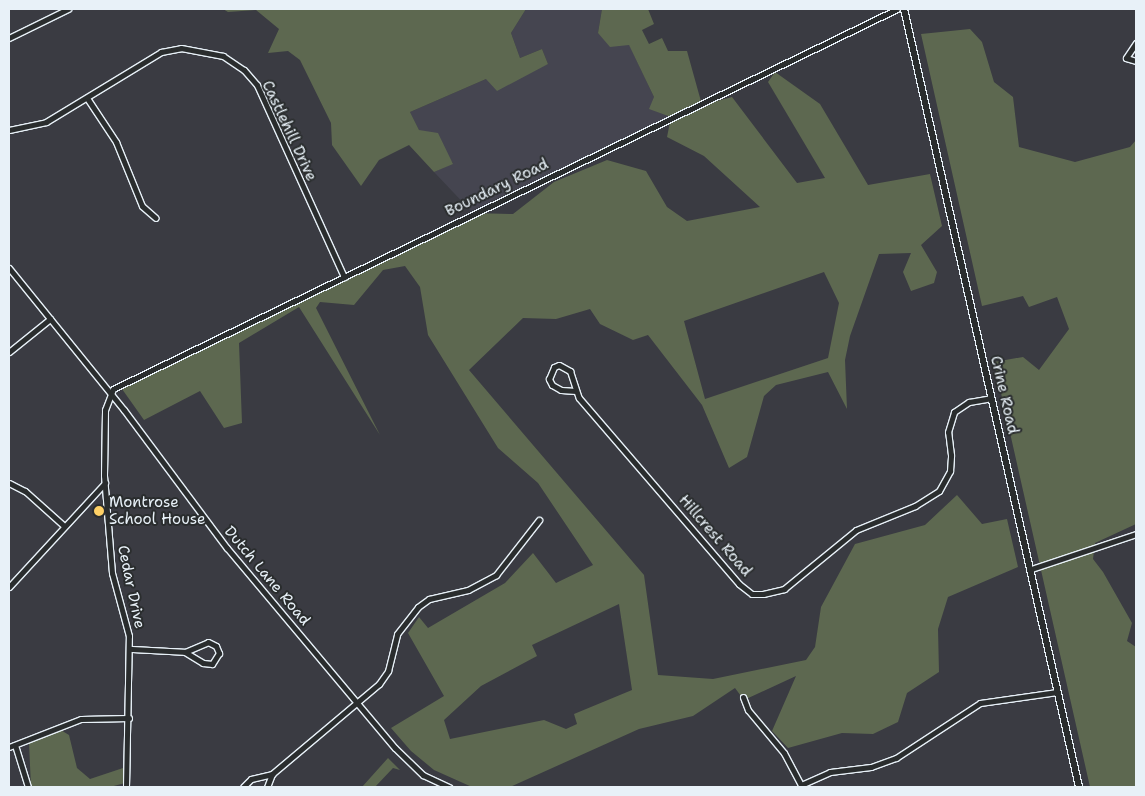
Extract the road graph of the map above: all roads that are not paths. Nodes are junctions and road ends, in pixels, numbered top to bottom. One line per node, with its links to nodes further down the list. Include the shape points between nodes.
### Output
1 (68, 9): 4 (street)
2 (896, 9): 11 (street, Boundary Road)
3 (904, 9): 16 (main road, Crine Road)
4 (9, 38)
5 (1136, 43): 6 (street, via 1126,58)
6 (1136, 62)
7 (86, 98): 8 (street, Castlehill Drive, via 46,122); 9 (street, via 116,142 142,206); 11 (street, Castlehill Drive, via 162,52 180,48 223,56 244,70 257,85)
8 (9, 130)
9 (156, 218)
10 (9, 268): 12 (street, Dutch Lane Road)
11 (344, 277): 15 (street, Boundary Road)
12 (50, 319): 13 (street); 15 (street, Dutch Lane Road)
13 (9, 352)
14 (576, 391): 14 (street, Hillcrest Road, via 561,390 552,385 549,379 554,368 559,365 570,371); 16 (street, Hillcrest Road, via 739,584 752,594 784,590 856,530 915,506 939,491 950,471 948,432 954,412 969,402)
15 (110, 392): 18 (street, Cedar Drive, via 105,410); 28 (street, Dutch Lane Road, via 226,548)
16 (991, 398): 22 (main road, Crine Road)
17 (9, 482): 20 (street, via 25,491)
18 (105, 483): 20 (street); 24 (street, Cedar Drive, via 112,573 128,627)
19 (539, 520): 28 (street, via 496,575 468,590 429,598 418,607 397,634 388,671)
20 (64, 526): 23 (street)
21 (1136, 534): 22 (street)
22 (1031, 569): 26 (main road, Crine Road)
23 (9, 587)
24 (130, 650): 25 (street); 29 (street, Cedar Drive)
25 (185, 652): 25 (street, via 208,642 216,646 219,653 217,660 208,664)
26 (1057, 692): 33 (street, via 980,703 896,758 871,767 830,772); 39 (main road, Crine Road)
27 (743, 697): 33 (street, via 748,710 784,753)
28 (356, 703): 32 (street); 38 (street, Dutch Lane Road, via 416,770)
29 (129, 718): 30 (street, via 81,719); 35 (street, Cedar Drive)
30 (15, 745): 31 (street); 34 (street)
31 (9, 747)
32 (272, 774): 36 (street, via 251,778); 37 (street)
33 (802, 786)
34 (28, 787)
35 (126, 787)
36 (243, 787)
37 (267, 787)
38 (449, 787)
39 (1079, 787)

